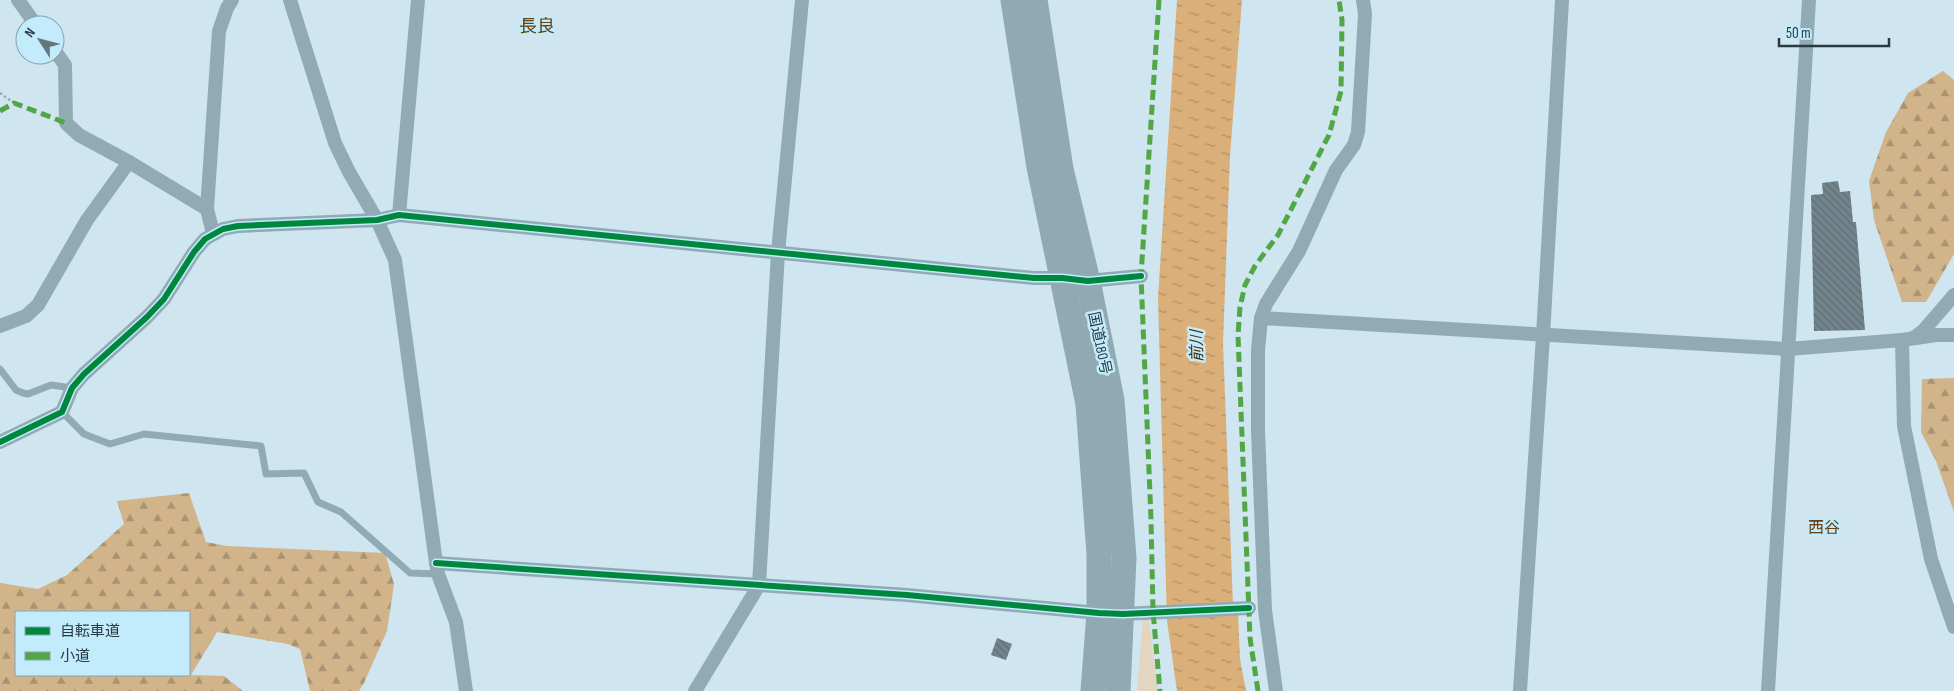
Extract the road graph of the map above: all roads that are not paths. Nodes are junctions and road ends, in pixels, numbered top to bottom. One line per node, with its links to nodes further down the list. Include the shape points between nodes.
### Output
1 (18, 0): 11 (street)
2 (232, 0): 14 (street, via 219,31)
3 (290, 0): 16 (street, via 335,143)
4 (418, 0): 15 (street)
5 (802, 0): 18 (street)
6 (1013, 0): 20 (highway, 国道180号, via 1039,167)
7 (1035, 0): 21 (highway, 国道180号, via 1061,169)
8 (1363, 0): 23 (street, via 1365,14 1358,132 1354,146 1336,170 1299,251 1266,304)
9 (1562, 0): 26 (street)
10 (1809, 0): 28 (street)
11 (29, 15)
12 (65, 65): 13 (street, via 66,123 79,135)
13 (129, 162): 14 (street); 24 (street, via 87,220 38,306 26,316)
14 (207, 209): 17 (street)
15 (400, 215): 16 (street); 18 (street)
16 (377, 220): 17 (street, via 238,226); 33 (street, via 395,260)
17 (213, 232): 30 (street, via 194,252 164,299)
18 (778, 252): 20 (street, via 1034,278); 34 (street)
19 (1141, 276): 21 (street)
20 (1062, 278): 21 (street); 36 (highway, 国道180号, via 1088,404 1099,554)
21 (1088, 281): 36 (highway, 国道180号, via 1112,400 1124,558)
22 (1954, 295): 27 (street, via 1924,330)
23 (1261, 318): 26 (street); 42 (street, via 1258,431 1265,610)
24 (0, 326)
25 (1954, 335): 27 (street)
26 (1544, 336): 28 (street); 43 (street)
27 (1908, 339): 28 (street); 37 (street, via 1904,426 1931,559)
28 (1788, 349): 44 (street)
29 (0, 369): 30 (lane, via 16,390 23,393 51,385)
30 (72, 388): 31 (street)
31 (62, 412): 32 (street); 33 (lane, via 84,434 110,444 144,434 261,446 266,474 304,474 318,502 341,512 410,573)
32 (0, 442)
33 (437, 568): 34 (street); 38 (street, via 456,622)
34 (758, 585): 36 (street); 39 (street)
35 (1247, 608): 36 (street)
36 (1111, 613): 40 (highway, 国道180号); 41 (highway, 国道180号)
37 (1954, 627)
38 (466, 691)
39 (695, 691)
40 (1093, 691)
41 (1118, 691)
42 (1276, 691)
43 (1520, 691)
44 (1768, 691)

